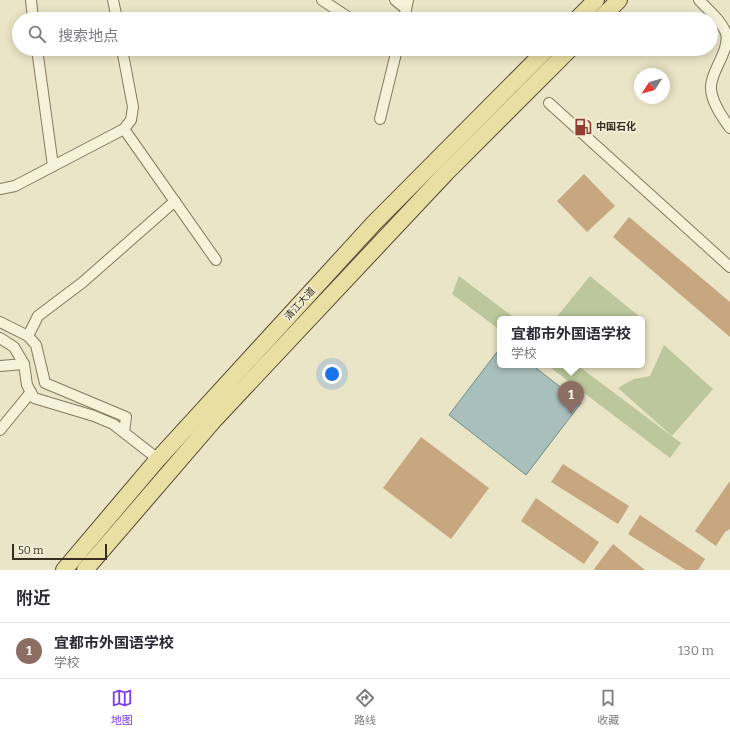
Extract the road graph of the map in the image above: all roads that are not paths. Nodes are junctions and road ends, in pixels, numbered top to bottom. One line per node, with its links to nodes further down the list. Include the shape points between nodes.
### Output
1 (31, 0): 9 (street)
2 (113, 0): 10 (street)
3 (322, 0): 11 (street)
4 (395, 0): 8 (street)
5 (596, 0): 12 (main road)
6 (619, 0): 13 (main road)
7 (699, 0): 14 (street)
8 (406, 9)
9 (32, 12)
10 (116, 12)
11 (340, 12)
12 (584, 12)
13 (607, 12)
14 (710, 12)
15 (718, 20): 23 (street, via 727,34 726,52 711,86 714,102)
16 (38, 56): 25 (street)
17 (123, 56): 24 (street, via 133,107 131,120)
18 (395, 56): 22 (street)
19 (540, 56): 38 (main road, 清江大道, via 374,223)
20 (563, 56): 40 (main road, via 446,173 215,419)
21 (549, 103): 29 (street)
22 (380, 119)
23 (730, 128)
24 (124, 129): 25 (street); 27 (street)
25 (53, 166): 26 (street, via 15,186)
26 (0, 189)
27 (175, 201): 28 (street); 31 (street, via 83,282 38,316)
28 (216, 260)
29 (730, 267)
30 (0, 322): 31 (street)
31 (28, 336): 37 (street, via 36,345 45,383 126,417)
32 (0, 338): 33 (street, via 14,347)
33 (24, 364): 34 (street); 35 (street, via 27,385)
34 (0, 366)
35 (31, 392): 36 (street); 37 (street, via 34,398 94,416)
36 (0, 430)
37 (124, 432): 38 (street)
38 (158, 459): 39 (main road, 清江大道)
39 (64, 570)
40 (85, 570)

